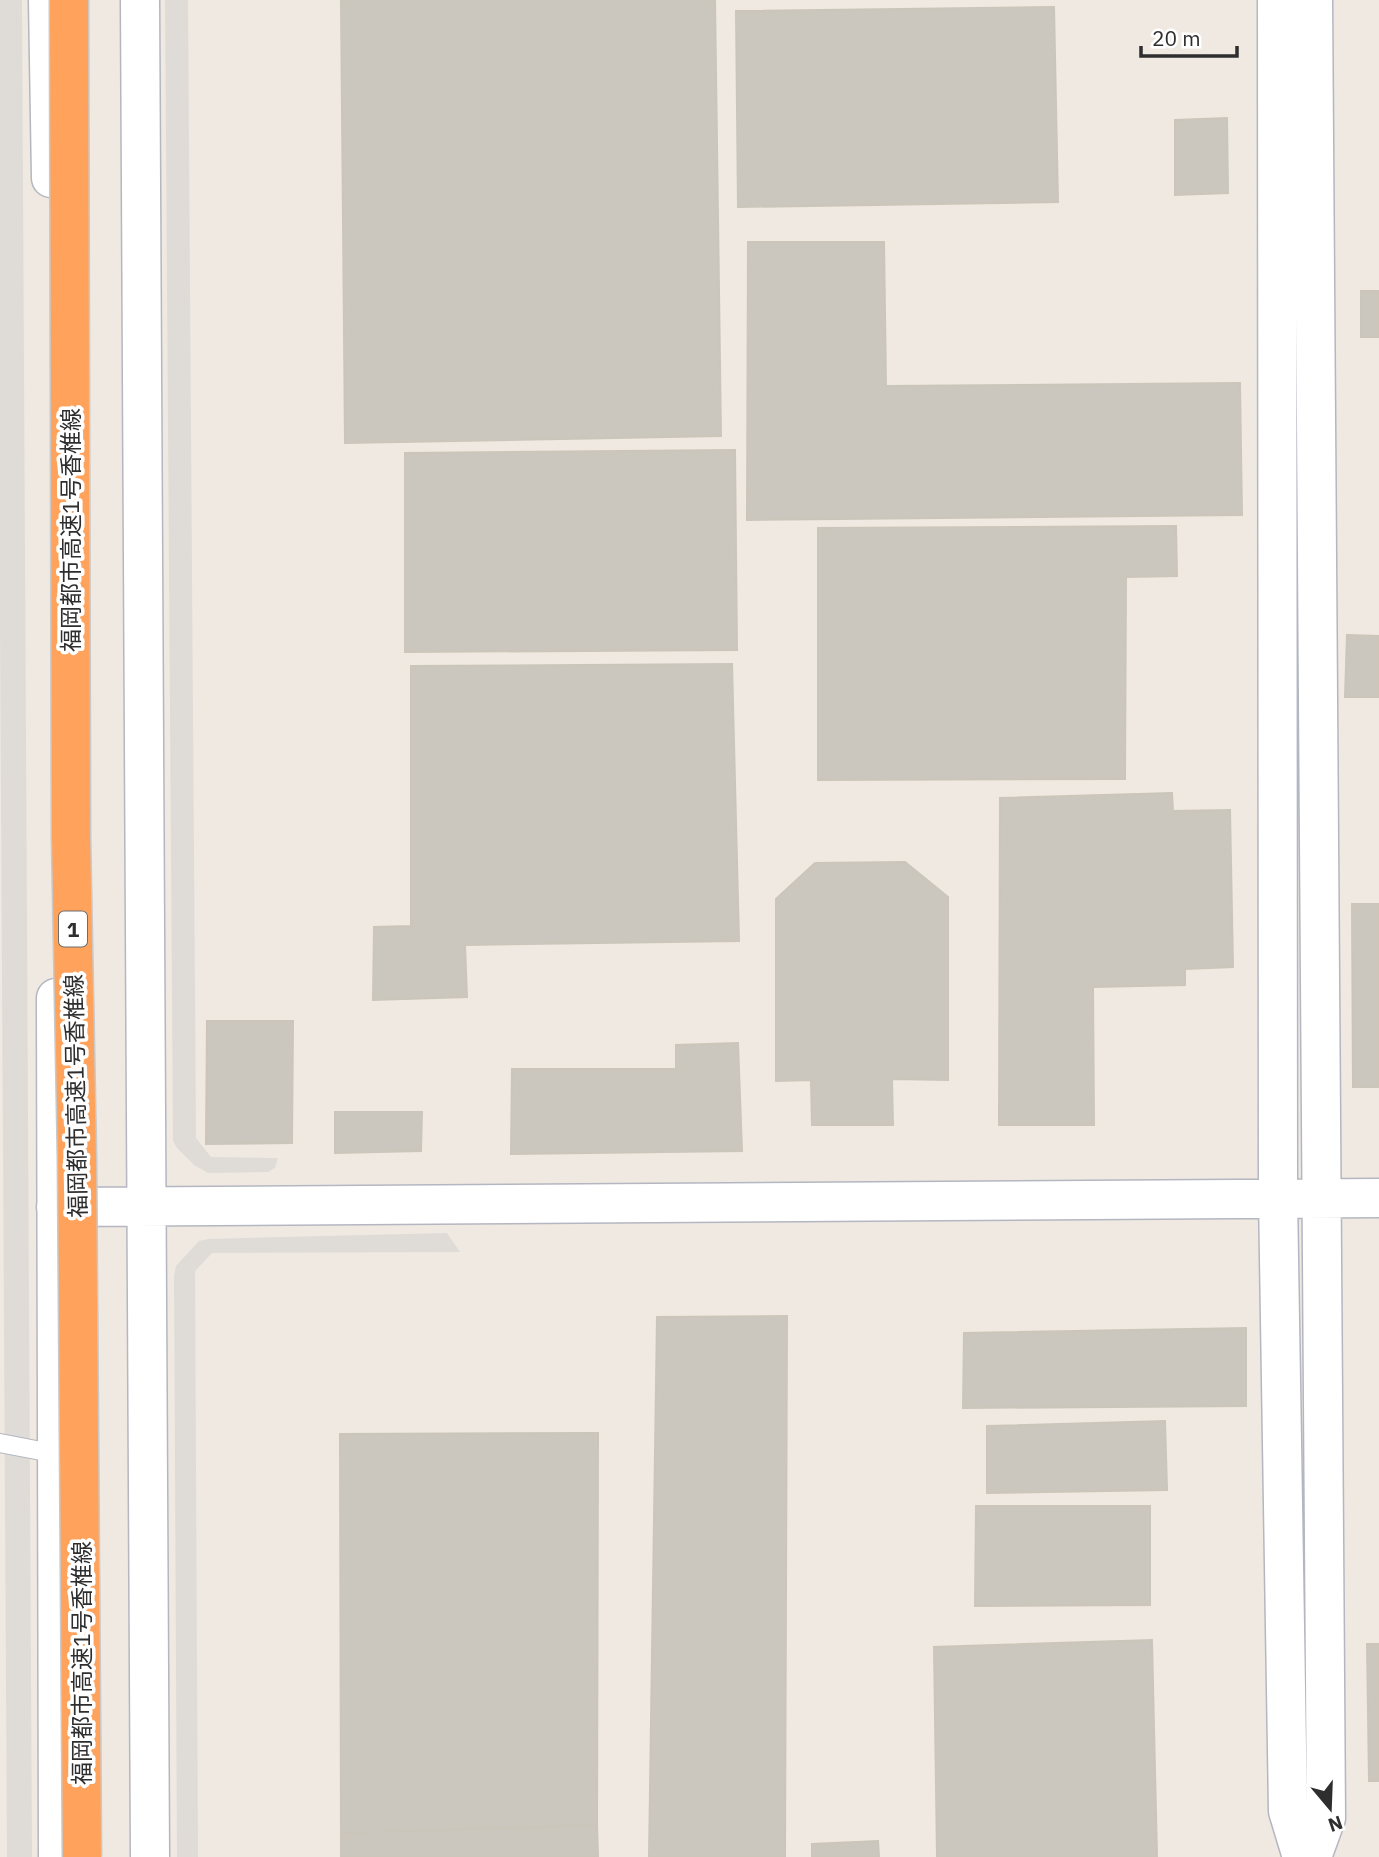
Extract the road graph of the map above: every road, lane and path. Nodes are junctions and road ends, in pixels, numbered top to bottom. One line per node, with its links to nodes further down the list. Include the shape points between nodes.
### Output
1 (48, 0): 10 (street)
2 (58, 0): 15 (highway, 福岡都市高速1号香椎線 / 1)
3 (69, 0): 16 (highway, 福岡都市高速1号香椎線 / 1, bridge, via 71,837)
4 (140, 0): 11 (street)
5 (1277, 0): 7 (street)
6 (1313, 0): 8 (street)
7 (1278, 1197): 8 (street); 11 (street); 18 (street, via 1288,1811)
8 (1320, 1198): 9 (street); 19 (street, via 1326,1818)
9 (1379, 1198)
10 (57, 1207): 11 (street); 13 (street)
11 (146, 1207): 17 (street)
12 (0, 1443): 13 (lane)
13 (57, 1454): 14 (street)
14 (58, 1857)
15 (65, 1857)
16 (82, 1857)
17 (150, 1857)
18 (1302, 1857)
19 (1312, 1857)

